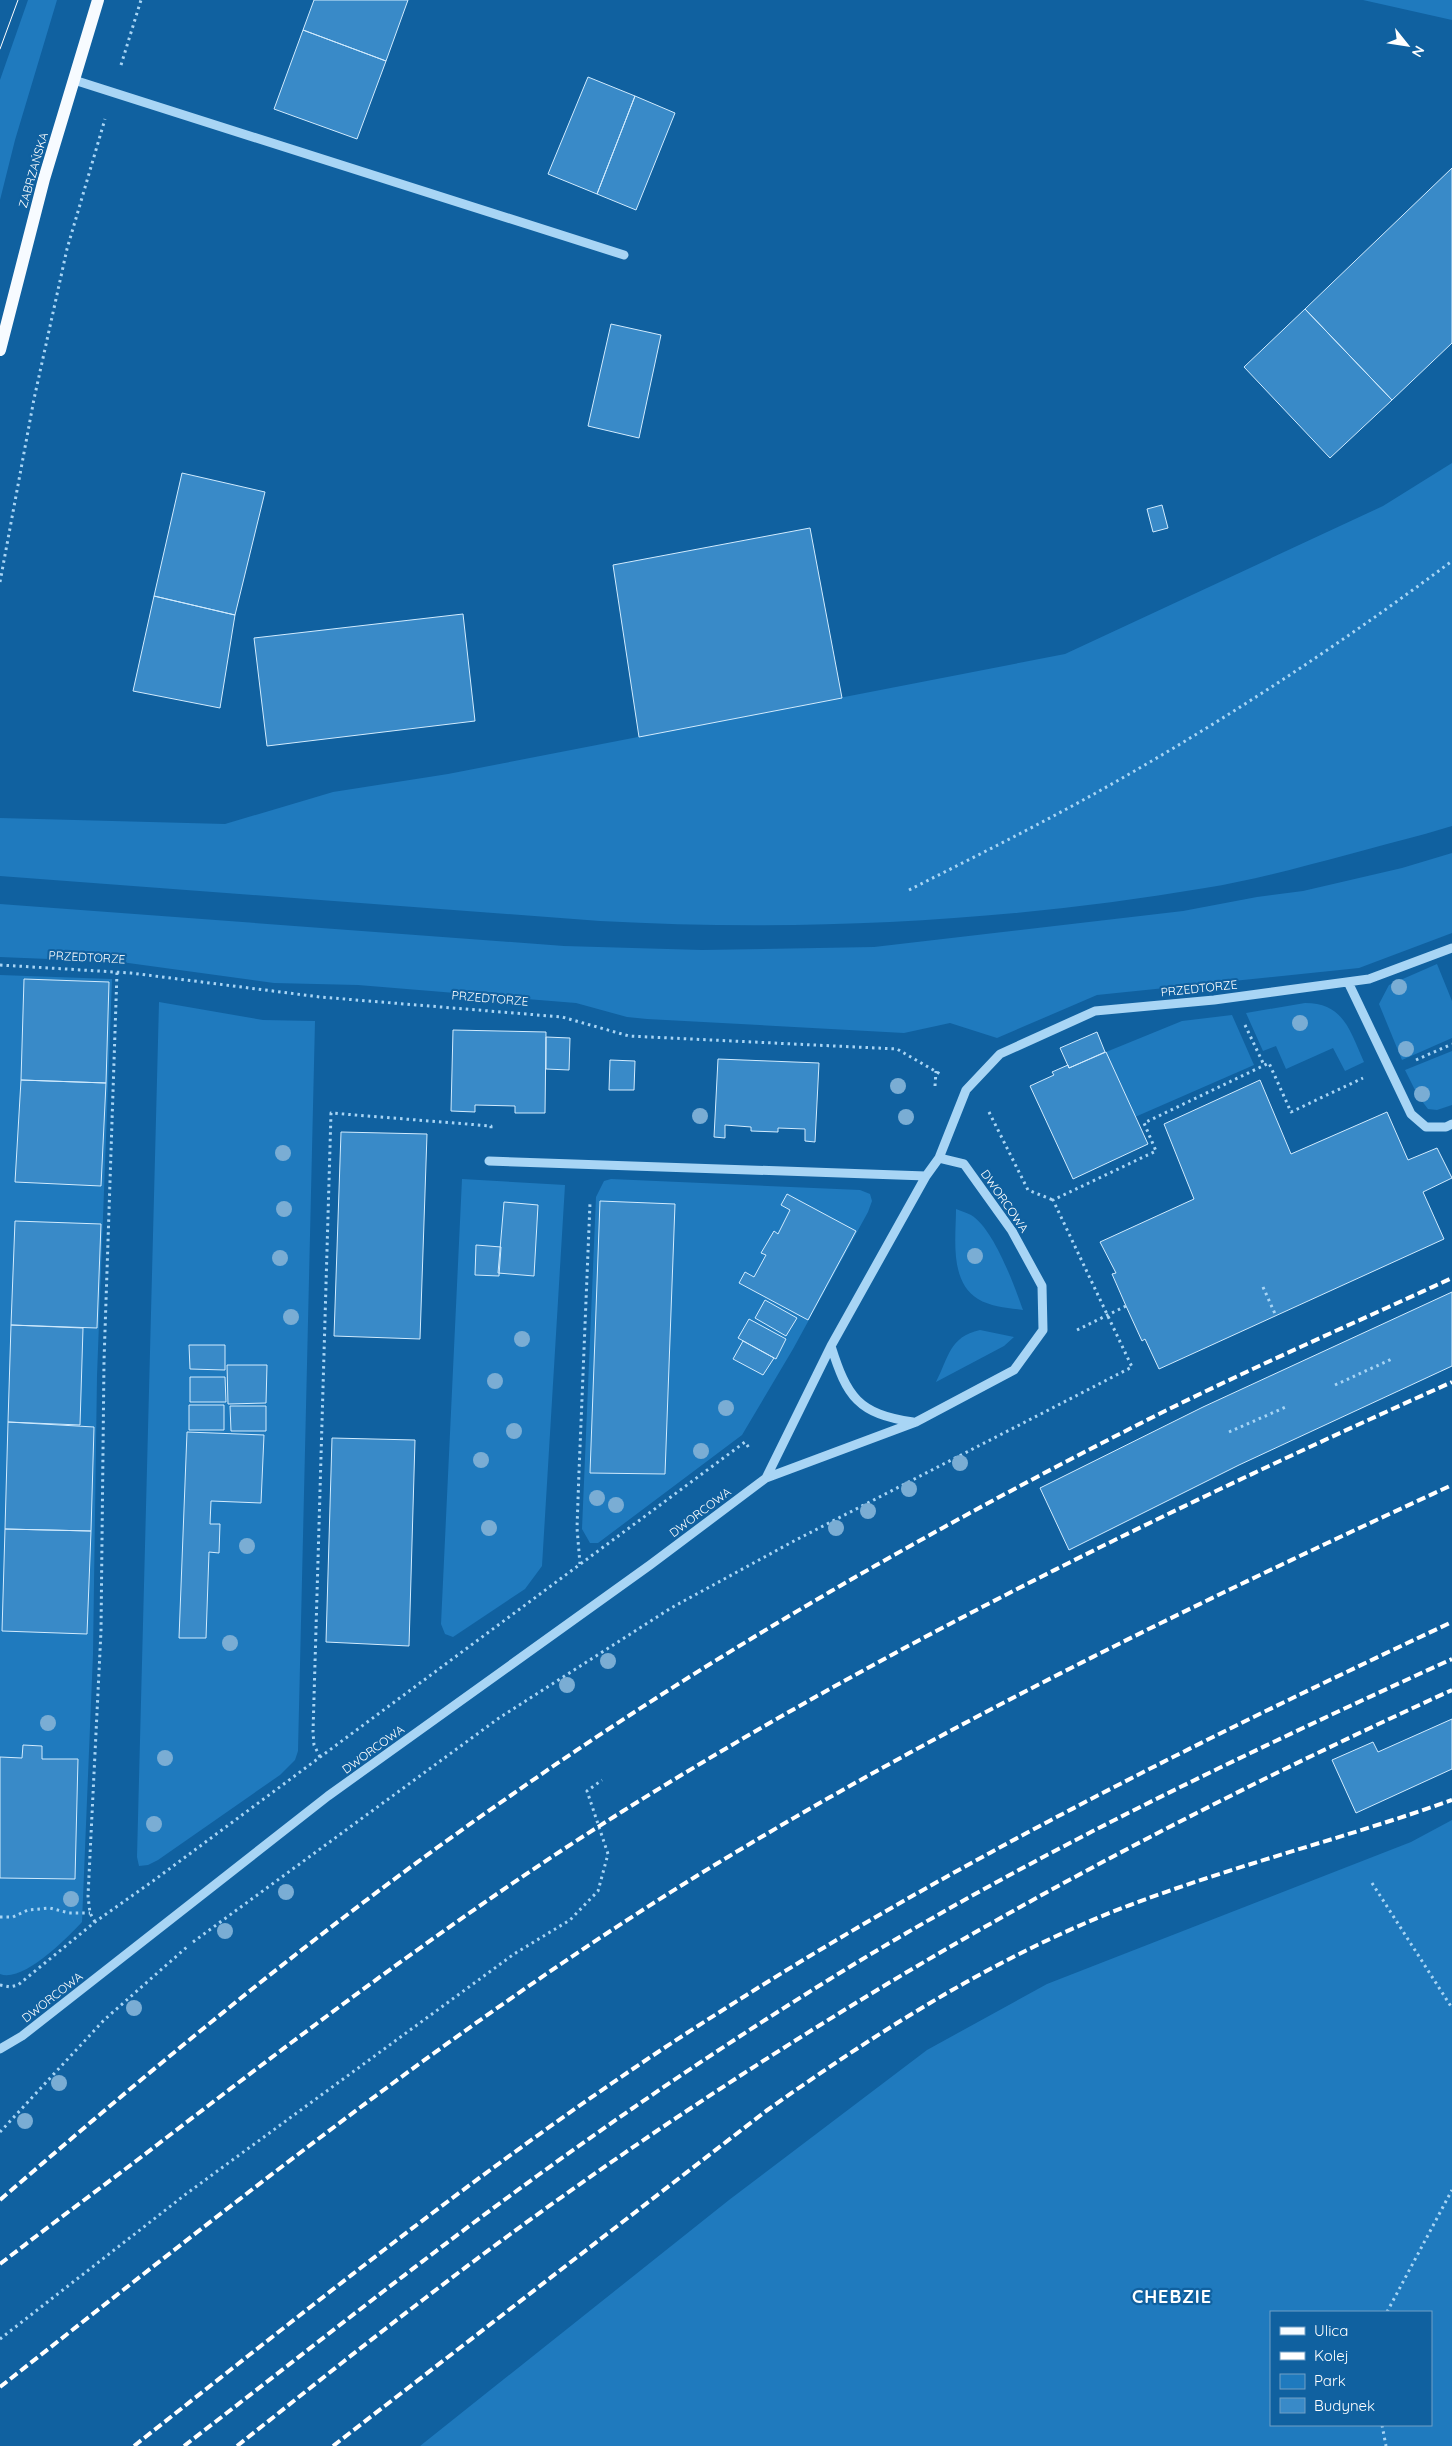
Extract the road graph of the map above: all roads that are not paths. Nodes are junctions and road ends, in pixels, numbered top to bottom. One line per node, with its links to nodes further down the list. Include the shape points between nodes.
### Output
1 (98, 0): 2 (main road, ZABRZAŃSKA)
2 (74, 80): 3 (street); 4 (main road, ZABRZAŃSKA, via 44,179)
3 (624, 255)
4 (0, 350)
5 (1452, 948): 6 (street, PRZEDTORZE, via 1368,980)
6 (1348, 982): 7 (street, via 1411,1114 1426,1127); 8 (street, PRZEDTORZE, via 1233,998 1095,1011 1000,1054 966,1090)
7 (1452, 1124)
8 (940, 1158): 10 (street, DWORCOWA); 12 (street, DWORCOWA, via 964,1164 1012,1231 1042,1286 1043,1330 1014,1370)
9 (489, 1161): 10 (street)
10 (926, 1176): 11 (street, DWORCOWA)
11 (831, 1346): 12 (street, via 840,1376 853,1396 869,1410 886,1418); 13 (street, DWORCOWA)
12 (916, 1422): 13 (street, DWORCOWA)
13 (766, 1478): 14 (street, DWORCOWA, via 328,1796 22,2036)
14 (0, 2049)

